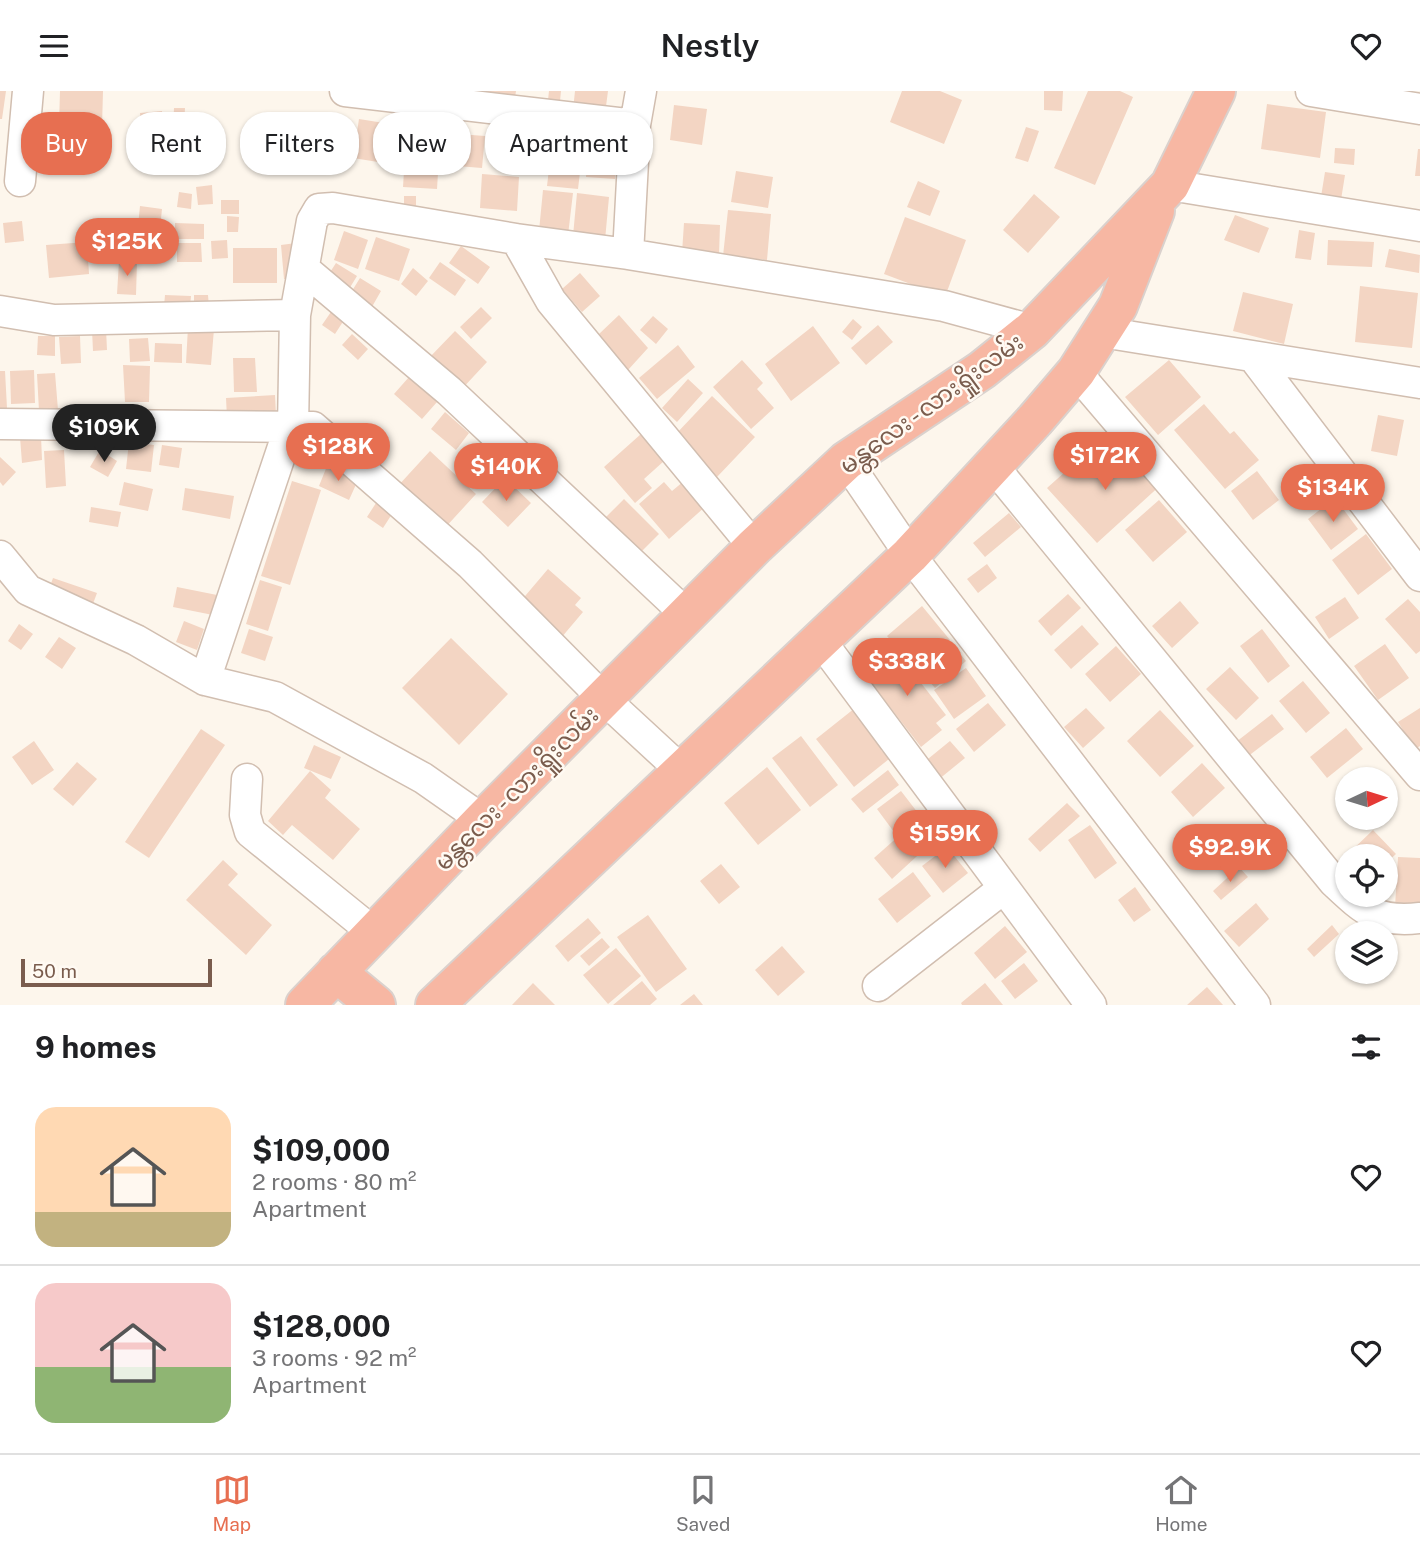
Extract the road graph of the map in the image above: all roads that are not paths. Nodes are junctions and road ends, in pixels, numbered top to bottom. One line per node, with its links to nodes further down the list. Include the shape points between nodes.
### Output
1 (28, 91): 10 (street)
2 (345, 91): 7 (street)
3 (641, 91): 8 (street)
4 (1216, 91): 11 (highway)
5 (1311, 91): 6 (street)
6 (1420, 109)
7 (524, 112)
8 (637, 112)
9 (632, 175): 14 (street)
10 (20, 181)
11 (1166, 189): 12 (street); 18 (highway, မန္တလေး - လားရှိုးလမ်း); 19 (highway, via 1118,306)
12 (1420, 226)
13 (516, 239): 14 (street); 15 (street, via 319,209 312,221); 27 (street, via 551,301)
14 (628, 254): 18 (street, via 944,306)
15 (304, 269): 17 (street); 31 (street, via 449,391)
16 (0, 311): 17 (street, via 54,320)
17 (295, 315): 24 (street)
18 (1032, 330): 25 (highway, မန္တလေး - လားရှိုးလမ်း, via 982,370)
19 (1102, 332): 20 (street); 21 (highway)
20 (1254, 358): 22 (street); 30 (street)
21 (1076, 372): 26 (highway); 36 (street)
22 (1420, 383)
23 (0, 424): 24 (street)
24 (293, 428): 33 (street); 34 (street, via 313,427 470,564)
25 (846, 461): 27 (highway, မန္တလေး - လားရှိုးလမ်း); 28 (street)
26 (993, 466): 28 (highway); 40 (street, via 1334,882 1365,912 1401,920)
27 (754, 547): 31 (highway, မန္တလေး - လားရှိုးလမ်း)
28 (910, 555): 32 (highway); 48 (street)
29 (0, 556): 33 (street, via 28,590 136,640)
30 (1420, 576)
31 (687, 615): 34 (highway, မန္တလေး - လားရှိုးလမ်း)
32 (820, 640): 35 (highway); 39 (street)
33 (205, 680): 38 (street, via 275,697 423,778)
34 (604, 699): 35 (street); 38 (highway, မန္တလေး - လားရှိုးလမ်း)
35 (682, 771): 46 (highway)
36 (1420, 775)
37 (247, 779): 41 (street, via 245,815 250,832)
38 (483, 820): 41 (highway, မန္တလေး - လားရှိုးလမ်း)
39 (1004, 888): 43 (street); 47 (street)
40 (1420, 918)
41 (373, 932): 42 (highway, မန္တလေး - လားရှိုးလမ်း)
42 (336, 972): 44 (highway, မန္တလေး - လားရှိုးလမ်း); 45 (highway)
43 (878, 986)
44 (305, 1005)
45 (376, 1005)
46 (435, 1005)
47 (1091, 1005)
48 (1255, 1005)

